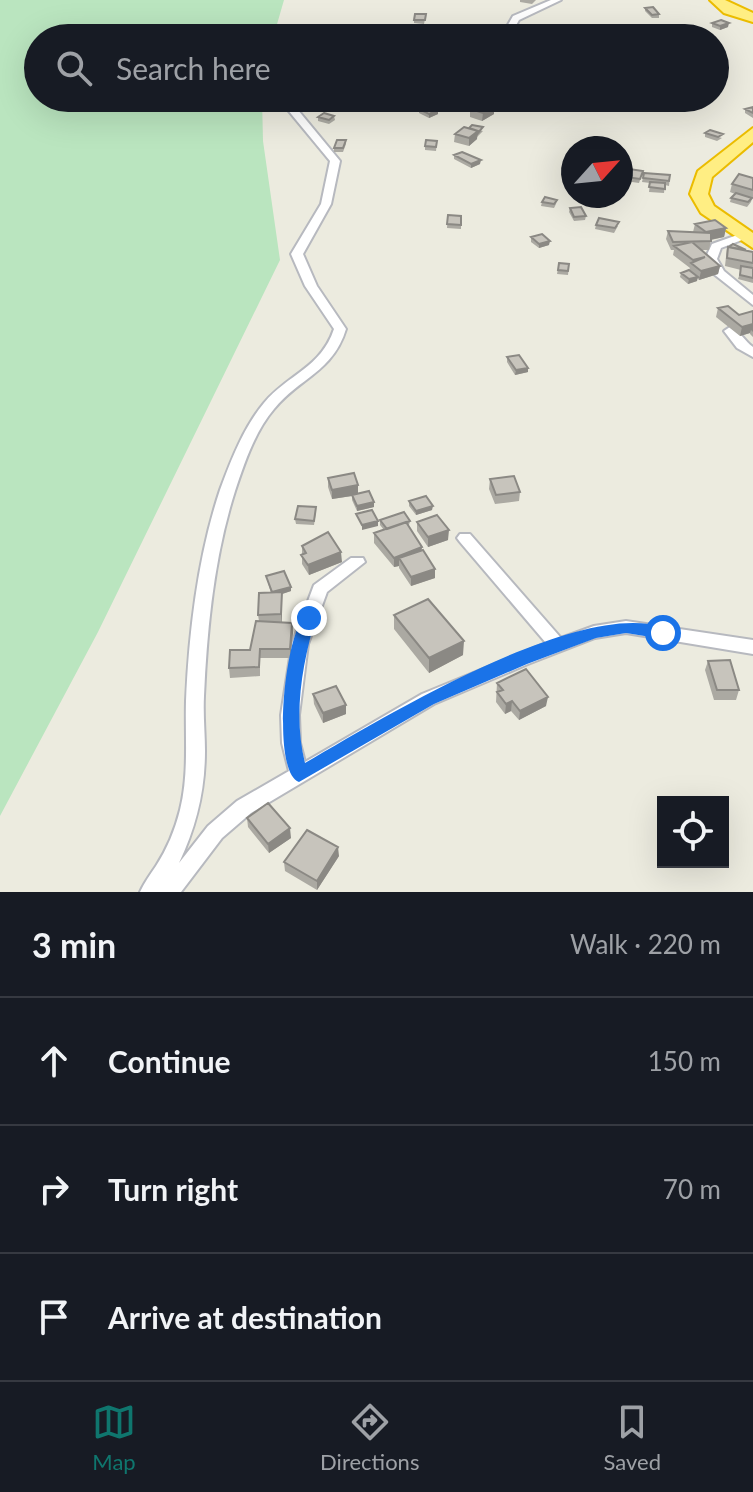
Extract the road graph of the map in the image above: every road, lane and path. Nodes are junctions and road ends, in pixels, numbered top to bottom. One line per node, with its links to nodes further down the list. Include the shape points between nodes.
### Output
1 (557, 0): 4 (street)
2 (717, 0): 3 (highway)
3 (753, 18)
4 (513, 24)
5 (295, 112): 16 (street, via 335,161 326,204 297,254 340,329 336,349 267,408 225,497 205,597 195,700 195,788 188,827)
6 (753, 133): 7 (highway, via 720,158 699,183 707,209)
7 (748, 239): 8 (street, via 716,246 711,259 719,273)
8 (753, 301)
9 (730, 331): 10 (street)
10 (753, 353)
11 (465, 538): 13 (street)
12 (357, 562): 15 (street, via 320,589 300,644 290,715)
13 (558, 646): 14 (street, via 626,627); 15 (street, via 428,699)
14 (753, 647)
15 (299, 775): 17 (street, via 225,821)
16 (150, 892)
17 (169, 892)

